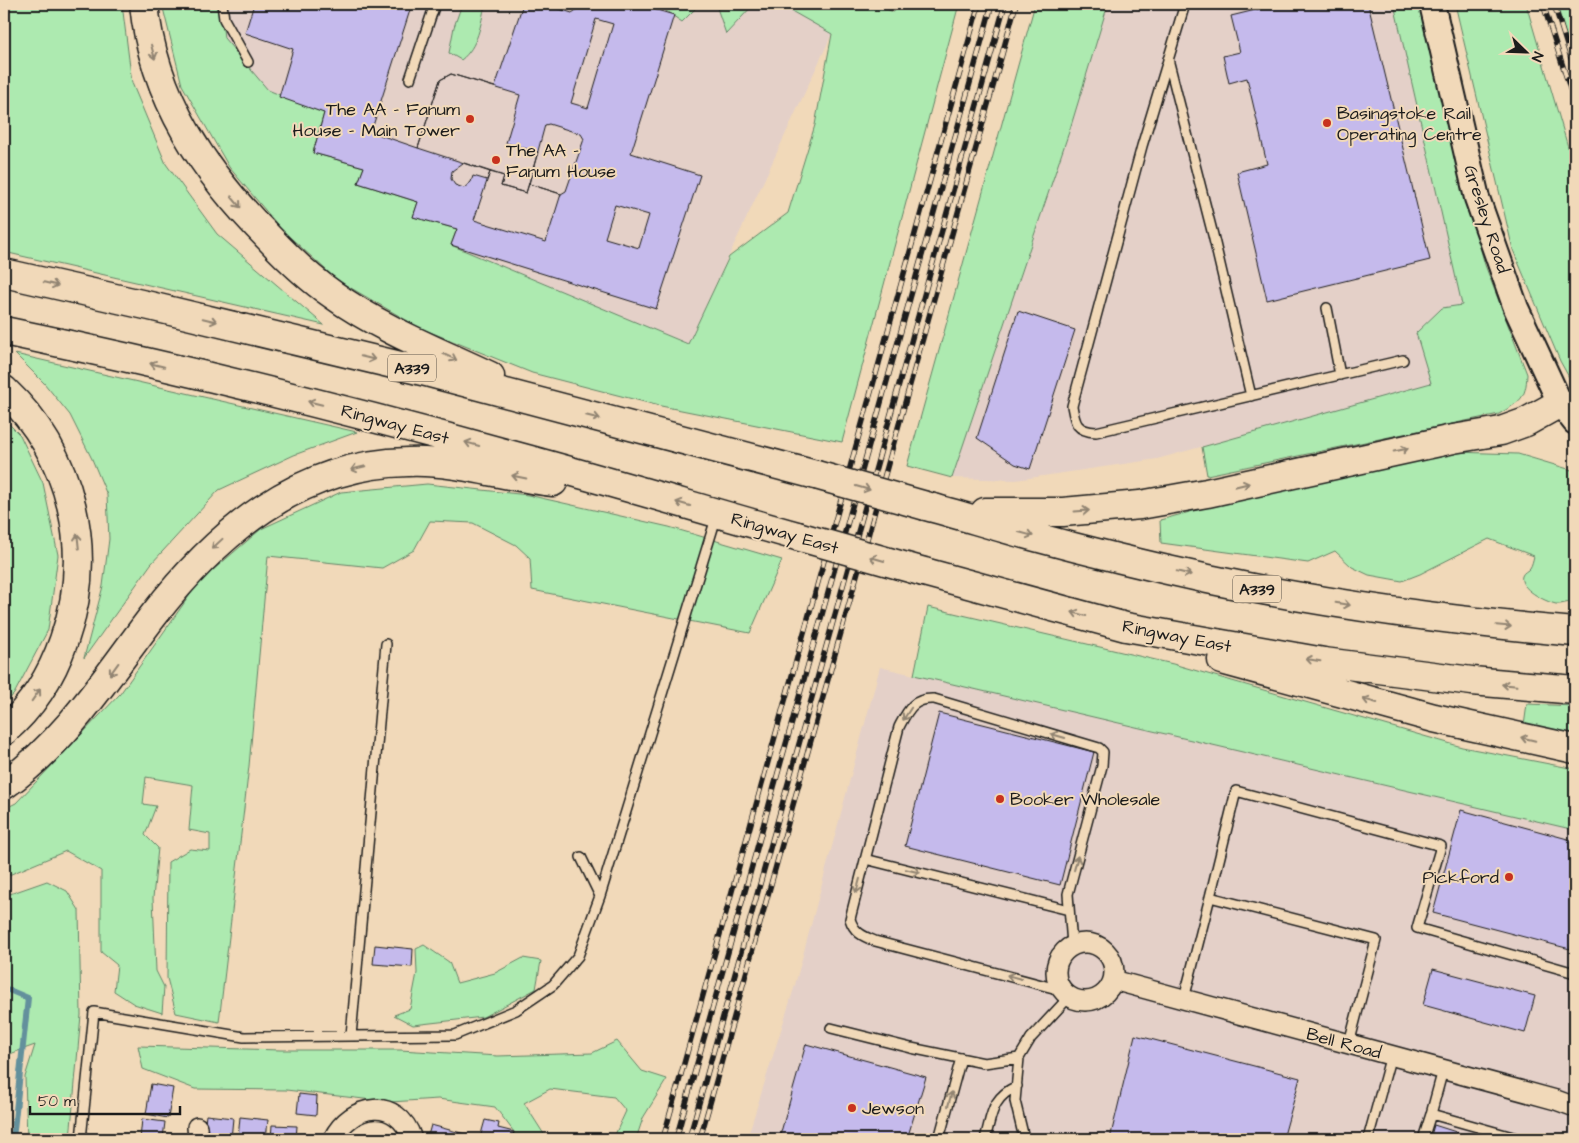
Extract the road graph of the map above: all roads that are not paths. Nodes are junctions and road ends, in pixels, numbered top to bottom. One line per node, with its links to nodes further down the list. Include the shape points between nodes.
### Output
1 (144, 4): 16 (highway, one-way to 16, via 154,56 182,127 222,186 278,248 314,281 365,315)
2 (222, 4): 7 (lane, via 224,19)
3 (435, 4): 8 (lane)
4 (1185, 4): 6 (lane)
5 (1432, 4): 17 (street, Gresley Road, via 1477,198 1516,308)
6 (1168, 58): 15 (lane); 15 (lane, via 1072,406 1076,423 1086,431 1096,432)
7 (248, 62)
8 (410, 79)
9 (4, 273): 16 (highway, A339, one-way to 16, via 315,344)
10 (1326, 308): 13 (lane)
11 (4, 331): 18 (highway, Ringway East, one-way to 11, via 342,410)
12 (1403, 360): 13 (lane)
13 (1340, 375): 15 (lane)
14 (4, 390): 25 (highway, one-way to 14, via 28,707 45,683 59,654 75,602 79,572 76,523 63,480 42,437 17,402)
15 (1251, 396)
16 (555, 407): 19 (highway, A339, one-way to 19, bridge)
17 (1568, 412): 19 (highway, one-way to 17, via 1008,513 1140,506 1501,430)
18 (637, 491): 20 (highway, Ringway East, one-way to 18); 27 (highway, one-way to 27, via 533,480 467,466 426,462 366,466 312,482 262,509 218,543 154,615 84,708 39,757)
19 (936, 508): 22 (highway, A339, one-way to 22, via 1085,550 1266,590 1465,622)
20 (718, 514): 21 (highway, Ringway East, one-way to 20, bridge); 30 (lane)
21 (1126, 627): 24 (highway, Ringway East, one-way to 21, via 1481,682 1334,663); 26 (highway, one-way to 21, via 1317,687)
22 (1575, 632)
23 (386, 644): 39 (lane)
24 (1575, 690)
25 (4, 731)
26 (1575, 750)
27 (4, 785)
28 (581, 858): 30 (lane)
29 (865, 859): 32 (lane, one-way to 32); 32 (lane, one-way to 29, via 1068,894 1103,752 1099,748 934,699 916,702 899,727); 36 (lane, via 850,919 852,927 860,935)
30 (600, 896): 39 (lane, via 578,956 552,985 516,1010 455,1035)
31 (1210, 897): 34 (lane, via 1236,791 1441,846 1417,928); 37 (lane); 40 (lane, via 1376,940)
32 (1069, 910): 33 (lane)
33 (1072, 946): 35 (street, via 1082,943 1105,951 1112,960); 36 (street, via 1061,955 1055,969 1057,981)
34 (1575, 973)
35 (1113, 980): 36 (street, via 1099,998 1084,1002); 37 (street, Bell Road)
36 (1065, 994): 43 (lane)
37 (1184, 999): 40 (street, Bell Road)
38 (831, 1028): 42 (lane)
39 (351, 1036): 48 (lane, via 244,1037 94,1012)
40 (1349, 1044): 41 (street, Bell Road)
41 (1391, 1056): 44 (street, Bell Road); 54 (lane)
42 (961, 1058): 43 (lane, via 984,1063); 51 (lane, one-way to 42)
43 (1019, 1058): 45 (lane)
44 (1443, 1070): 46 (street, Bell Road); 47 (lane)
45 (1016, 1086): 52 (lane, via 1004,1092 994,1106); 53 (lane)
46 (1575, 1107)
47 (1430, 1114): 55 (lane); 56 (lane)
48 (81, 1139)
49 (333, 1139): 50 (street, via 344,1122 361,1111 376,1109 391,1111 402,1120)
50 (412, 1139)
51 (939, 1139)
52 (985, 1139)
53 (1021, 1139)
54 (1368, 1139)
55 (1423, 1139)
56 (1520, 1139)

